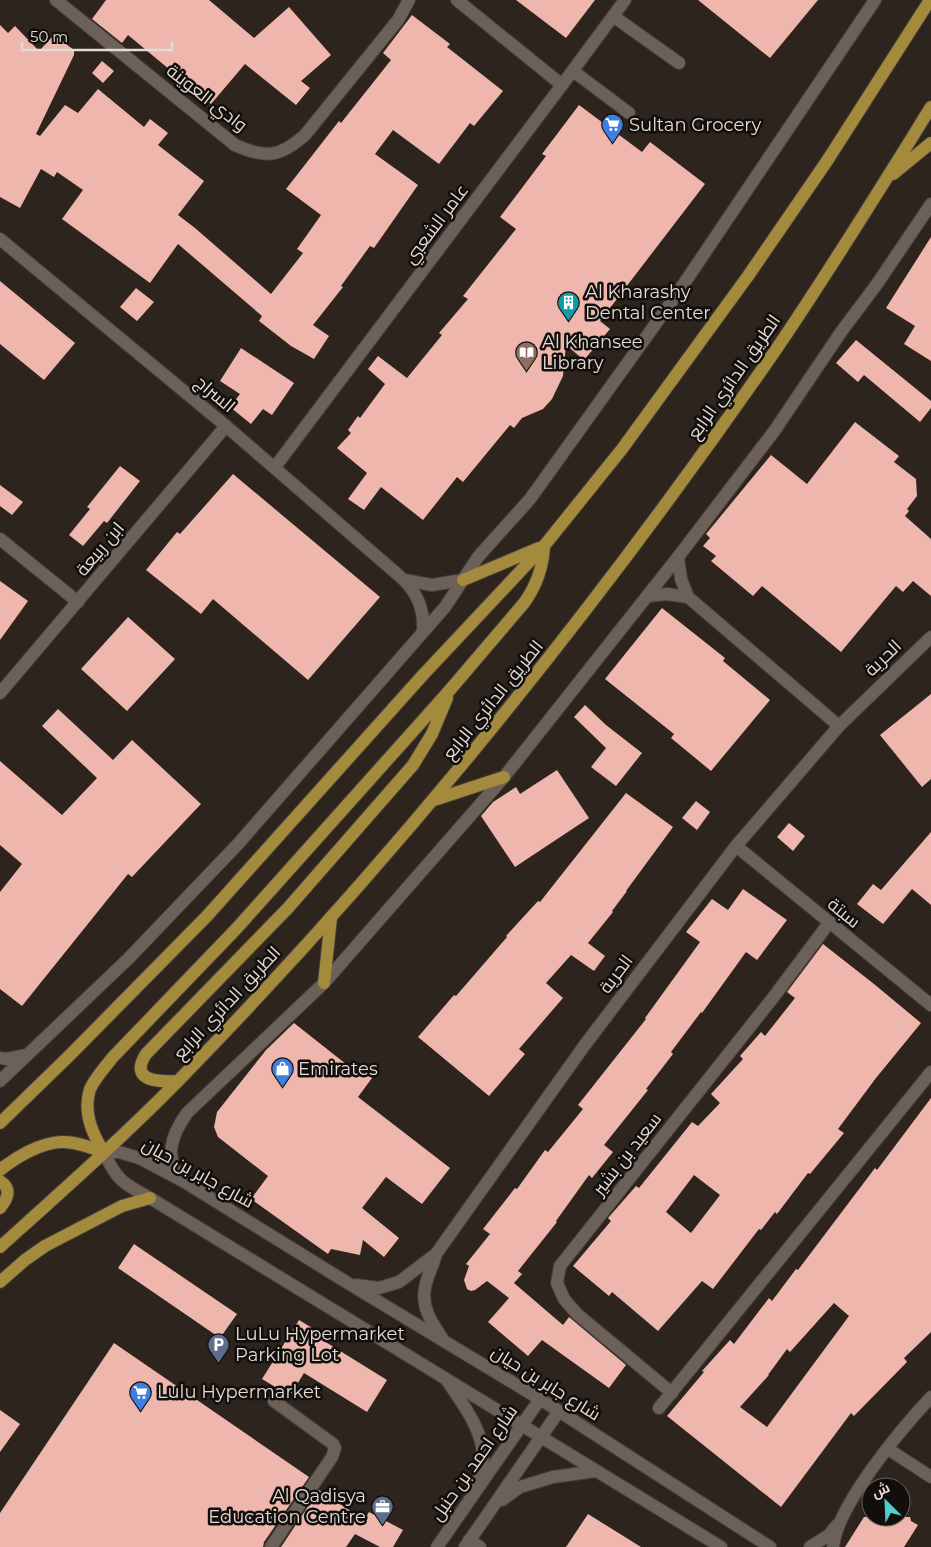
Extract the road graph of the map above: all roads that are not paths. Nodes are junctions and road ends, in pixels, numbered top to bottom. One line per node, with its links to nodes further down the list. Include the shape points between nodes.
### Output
1 (56, 0): 2 (street, وادي العوينة, via 235,144 253,153 272,154 290,148 305,135 398,20)
2 (409, 0)
3 (457, 0): 10 (street)
4 (625, 0): 7 (street, عامر الشعبي)
5 (875, 0): 23 (street, via 678,294 530,499 478,557)
6 (930, 0): 20 (main road, via 828,161 753,268 622,449)
7 (613, 16): 8 (street); 9 (street, عامر الشعبي)
8 (679, 63)
9 (573, 71): 10 (street, عامر الشعبي); 12 (street)
10 (562, 85): 18 (street, عامر الشعبي)
11 (931, 107): 14 (main road, الطريق الدائري الرابع)
12 (629, 113)
13 (931, 143): 14 (main road)
14 (885, 180): 33 (main road, الطريق الدائري الرابع, via 777,348 693,466 546,664)
15 (931, 204): 21 (street, via 775,430)
16 (0, 239): 17 (street, السراج)
17 (226, 426): 18 (street, السراج); 26 (street, ابن ربيعة)
18 (275, 467): 22 (street, السراج)
19 (0, 539): 26 (street)
20 (544, 546): 23 (main road); 29 (main road, via 541,570 531,593); 44 (main road, via 422,676 207,916)
21 (678, 557): 24 (street); 25 (street)
22 (404, 580): 23 (street, via 432,585); 27 (street, السراج, via 421,603)
23 (463, 580): 27 (street)
24 (647, 596): 25 (street); 32 (street)
25 (688, 597): 31 (street)
26 (78, 602): 30 (street, ابن ربيعة)
27 (423, 632): 39 (street, via 238,844 129,958)
28 (931, 637): 31 (street, الحرية)
29 (449, 691): 43 (main road, via 432,734 413,765 288,908 146,1054 141,1068 144,1075 157,1082); 45 (main road, via 237,928 103,1070 90,1091 89,1122)
30 (0, 693)
31 (839, 726): 34 (street, الحرية)
32 (504, 777): 33 (main road); 37 (street)
33 (434, 800): 35 (main road, الطريق الدائري الرابع)
34 (736, 846): 36 (street, سبتة); 52 (street, الحرية, via 584,1046)
35 (331, 918): 37 (main road); 43 (main road, الطريق الدائري الرابع)
36 (829, 923): 38 (street, سبتة); 57 (street, سعيد بن بشير, via 560,1266 557,1283 564,1300)
37 (324, 983): 48 (street, via 187,1113 176,1128 172,1160)
38 (931, 1005)
39 (27, 1055): 40 (street); 42 (street)
40 (0, 1058)
41 (931, 1072): 57 (street)
42 (0, 1081)
43 (178, 1081): 45 (main road, الطريق الدائري الرابع)
44 (0, 1123)
45 (104, 1152): 46 (main road, via 60,1142 31,1151); 48 (street, شارع جابر بن حيان, via 119,1152 139,1158); 49 (street, via 118,1179); 51 (main road, الطريق الدائري الرابع)
46 (0, 1170)
47 (0, 1181): 50 (main road, via 9,1191)
48 (183, 1181): 54 (street, شارع جابر بن حيان)
49 (150, 1198): 53 (main road, via 122,1206 45,1246); 56 (street)
50 (0, 1208)
51 (0, 1247)
52 (436, 1254): 54 (street, الحرية, via 408,1277 390,1286); 55 (street, الحرية, via 425,1288 425,1305)
53 (0, 1282)
54 (351, 1285): 55 (street, شارع جابر بن حيان)
55 (443, 1340): 59 (street, شارع جابر بن حيان)
56 (444, 1377): 63 (street); 68 (street, via 482,1442)
57 (672, 1393): 61 (street)
58 (931, 1397): 65 (street)
59 (540, 1399): 62 (street, شارع جابر بن حيان); 63 (street, شارع احمد بن حنبل)
60 (274, 1401): 72 (street, via 335,1448)
61 (659, 1408)
62 (560, 1411): 64 (street); 75 (street, شارع جابر بن حيان)
63 (522, 1425): 64 (street); 68 (street, شارع احمد بن حنبل)
64 (542, 1437): 66 (street); 69 (street)
65 (888, 1449): 67 (street); 70 (street, via 870,1472)
66 (596, 1471): 69 (street, via 553,1477 520,1487); 74 (street)
67 (931, 1477)
68 (477, 1491): 73 (street, شارع احمد بن حنبل)
69 (496, 1504): 71 (street)
70 (841, 1522): 76 (street, via 829,1535); 77 (street)
71 (471, 1545)
72 (271, 1547)
73 (437, 1547)
74 (721, 1547)
75 (770, 1547)
76 (810, 1547)
77 (833, 1547)

